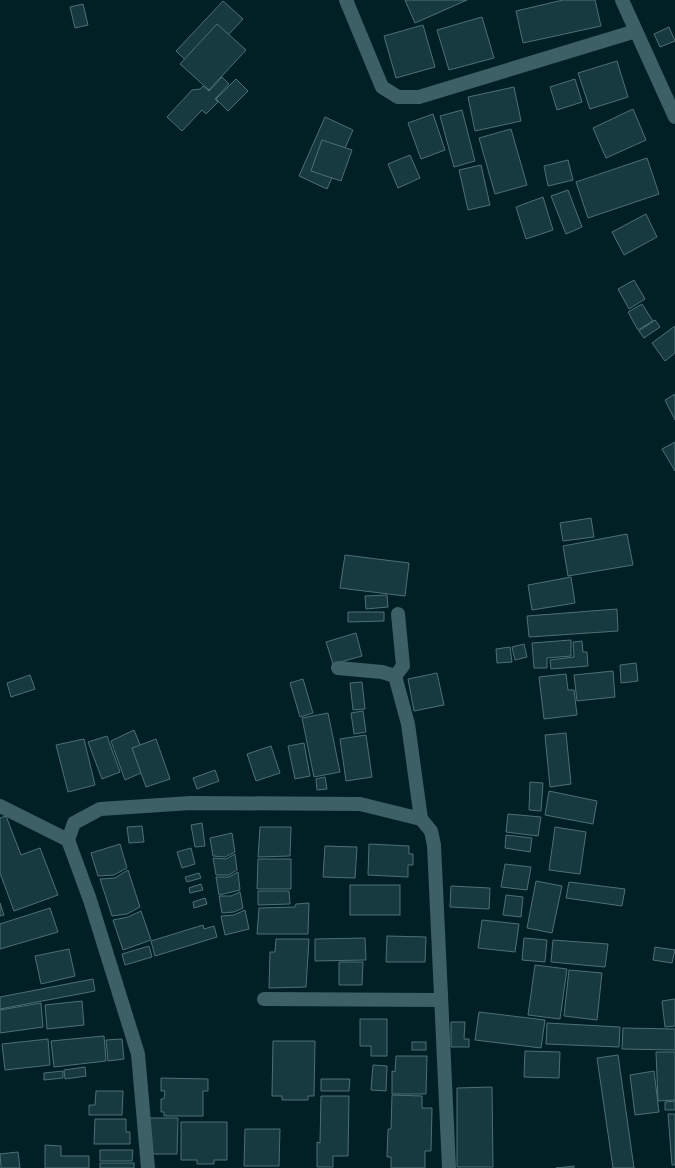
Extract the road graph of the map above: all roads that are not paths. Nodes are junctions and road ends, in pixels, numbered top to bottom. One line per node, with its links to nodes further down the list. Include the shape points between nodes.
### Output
1 (346, 0): 3 (street, via 382,87 398,97 420,97)
2 (622, 0): 3 (street)
3 (636, 31): 4 (street)
4 (675, 117)
5 (398, 614): 7 (street, via 403,666)
6 (338, 668): 7 (street)
7 (395, 676): 9 (street, via 408,724)
8 (0, 806): 10 (street)
9 (420, 819): 10 (street, via 360,804 191,802 100,810 74,823); 12 (street, via 431,831 434,845)
10 (68, 840): 13 (street, via 138,1054)
11 (264, 998): 12 (street)
12 (441, 1000): 14 (street)
13 (148, 1168)
14 (449, 1168)

